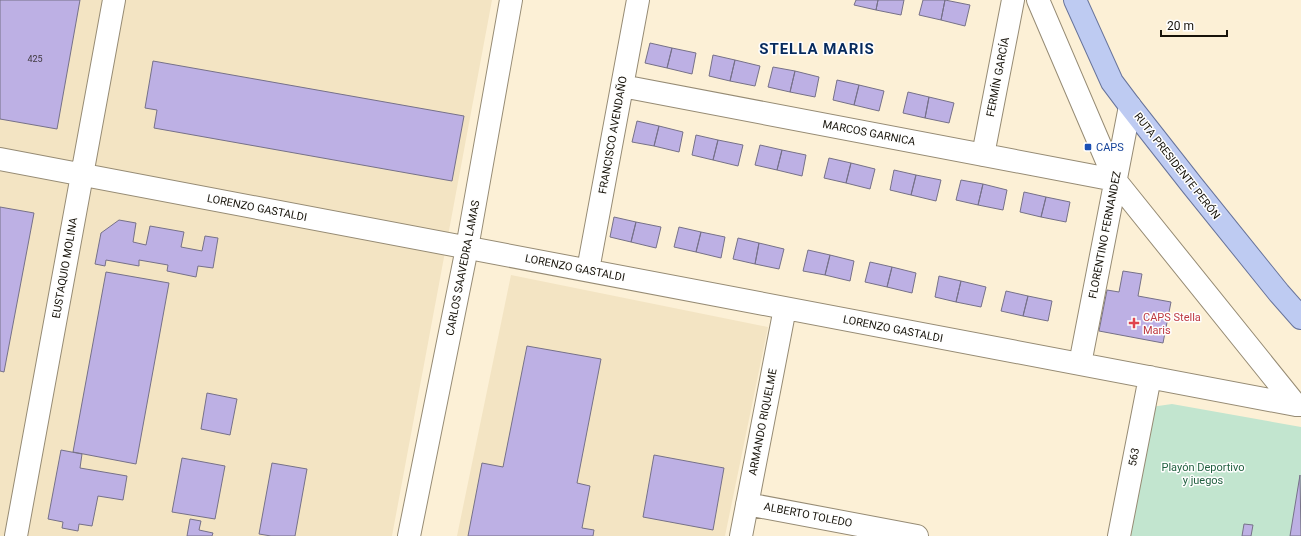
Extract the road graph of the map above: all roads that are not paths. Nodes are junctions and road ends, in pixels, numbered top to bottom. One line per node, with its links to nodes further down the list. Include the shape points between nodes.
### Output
1 (114, 0): 11 (street, EUSTAQUIO MOLINA)
2 (511, 0): 13 (street, CARLOS SAAVEDRA LAMAS)
3 (638, 0): 7 (street, FRANCISCO AVENDAÑO)
4 (1013, 0): 9 (street, FERMÍN GARCÍA)
5 (1038, 0): 12 (street)
6 (1075, 0): 8 (main road, RUTA PRESIDENTE PERÓN, via 1112,82)
7 (622, 86): 9 (street, MARCOS GARNICA); 14 (street, FRANCISCO AVENDAÑO)
8 (1130, 106): 12 (street, FLORENTINO FERNANDEZ); 16 (main road, RUTA PRESIDENTE PERÓN)
9 (983, 155): 12 (street, MARCOS GARNICA)
10 (0, 159): 11 (street, LORENZO GASTALDI)
11 (82, 175): 13 (street, LORENZO GASTALDI); 21 (street, EUSTAQUIO MOLINA)
12 (1115, 180): 17 (street, FLORENTINO FERNANDEZ); 19 (street)
13 (468, 248): 14 (street, LORENZO GASTALDI); 22 (street, CARLOS SAAVEDRA LAMAS)
14 (588, 270): 15 (street, LORENZO GASTALDI)
15 (785, 308): 17 (street, LORENZO GASTALDI); 20 (street, ARMANDO RIQUELME)
16 (1301, 318)
17 (1080, 364): 18 (street, LORENZO GASTALDI)
18 (1150, 378): 19 (street, LORENZO GASTALDI); 25 (street, 563)
19 (1299, 405)
20 (747, 504): 23 (street, ARMANDO RIQUELME); 24 (street, ALBERTO TOLEDO)
21 (16, 536)
22 (409, 536)
23 (741, 536)
24 (917, 536)
25 (1119, 536)

